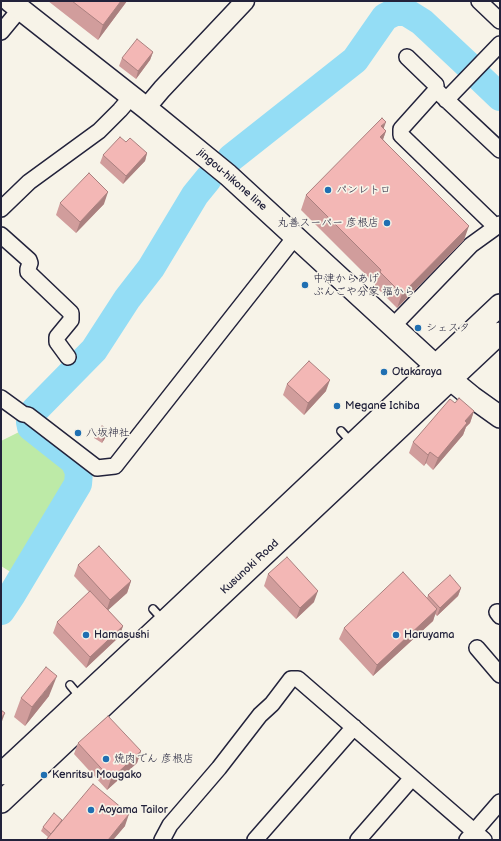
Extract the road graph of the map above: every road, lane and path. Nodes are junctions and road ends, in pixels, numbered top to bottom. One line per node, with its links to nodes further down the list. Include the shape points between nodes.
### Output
1 (245, 1): 9 (street, via 162,89)
2 (479, 1): 4 (street)
3 (15, 5): 5 (street); 9 (main road, jingou-hikone line)
4 (500, 21)
5 (1, 32)
6 (500, 44): 8 (street)
7 (407, 57): 8 (street, via 436,85)
8 (441, 95): 10 (street); 12 (street, via 401,129 401,136)
9 (139, 102): 11 (street, via 120,110 69,159 29,182); 14 (main road, jingou-hikone line, via 228,175)
10 (500, 150)
11 (1, 209)
12 (497, 225): 16 (street, via 471,245)
13 (1, 235): 18 (street, via 29,260 28,272 71,313 71,320 57,337 57,342)
14 (295, 237): 16 (main road, jingou-hikone line); 20 (street, via 115,466 96,468 33,418)
15 (500, 305): 19 (main road, Kusunoki Road)
16 (393, 326): 19 (main road, jingou-hikone line)
17 (500, 333): 19 (main road, Kusunoki Road)
18 (68, 357)
19 (443, 372): 21 (main road, jingou-hikone line); 25 (main road, Kusunoki Road, via 347,438 76,692); 27 (main road, Kusunoki Road)
20 (1, 398)
21 (500, 417)
22 (477, 648): 23 (street)
23 (500, 675)
24 (354, 727): 26 (street); 30 (street, via 298,679 291,679 170,825); 31 (street)
25 (1, 774)
26 (412, 778): 29 (street); 32 (street)
27 (1, 802)
28 (500, 802): 29 (street)
29 (475, 837)
30 (162, 840)
31 (255, 840)
32 (358, 840)

